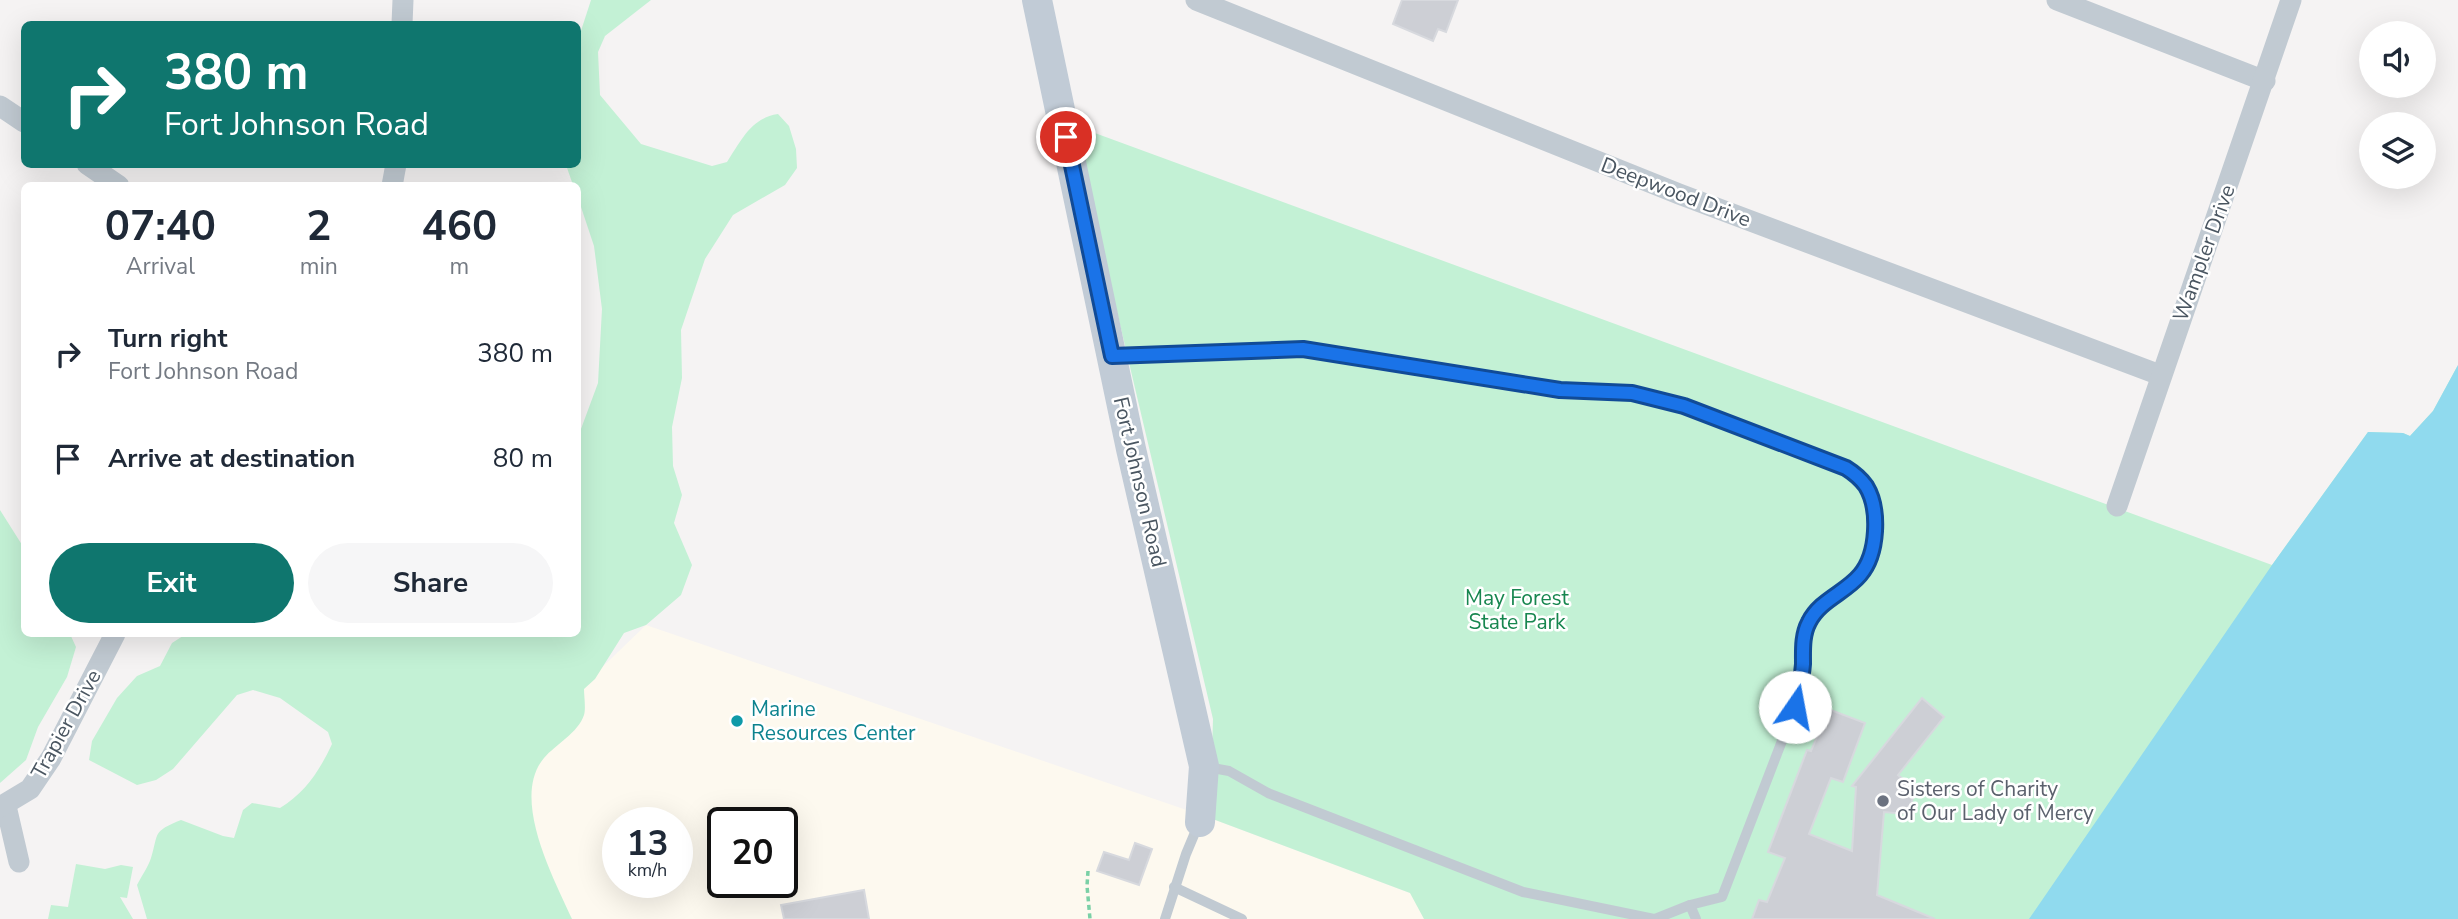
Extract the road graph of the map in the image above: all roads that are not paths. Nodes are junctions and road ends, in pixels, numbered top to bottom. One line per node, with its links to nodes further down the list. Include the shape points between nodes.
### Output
1 (403, 0): 6 (street)
2 (1037, 0): 12 (street, Fort Johnson Road)
3 (1196, 0): 13 (street, Deepwood Drive, via 1679,194)
4 (2057, 0): 7 (street)
5 (2291, 0): 7 (street, Wampler Drive)
6 (402, 21)
7 (2265, 82): 13 (street, Wampler Drive)
8 (0, 106): 9 (street)
9 (21, 120)
10 (94, 168): 11 (street)
11 (113, 182)
12 (1112, 356): 16 (street, Fort Johnson Road); 21 (lane, via 1303,349 1560,390 1632,393 1684,406 1817,455 1858,477 1870,495 1875,520 1866,567 1813,614 1806,626 1795,707 1722,897)
13 (2161, 375): 14 (street, Wampler Drive)
14 (2117, 506)
15 (113, 637): 17 (street, Trapier Drive, via 51,758 30,789)
16 (1204, 766): 18 (street, Fort Johnson Road); 24 (lane, via 1229,771 1268,793 1523,892)
17 (3, 806): 19 (street)
18 (1200, 822): 20 (lane, Fort Johnson Road)
19 (19, 862)
20 (1174, 887): 22 (lane); 23 (lane, Fort Johnson Road)
21 (1690, 905): 24 (lane); 25 (lane)
22 (1242, 918)
23 (1164, 919)
24 (1655, 919)
25 (1696, 919)

